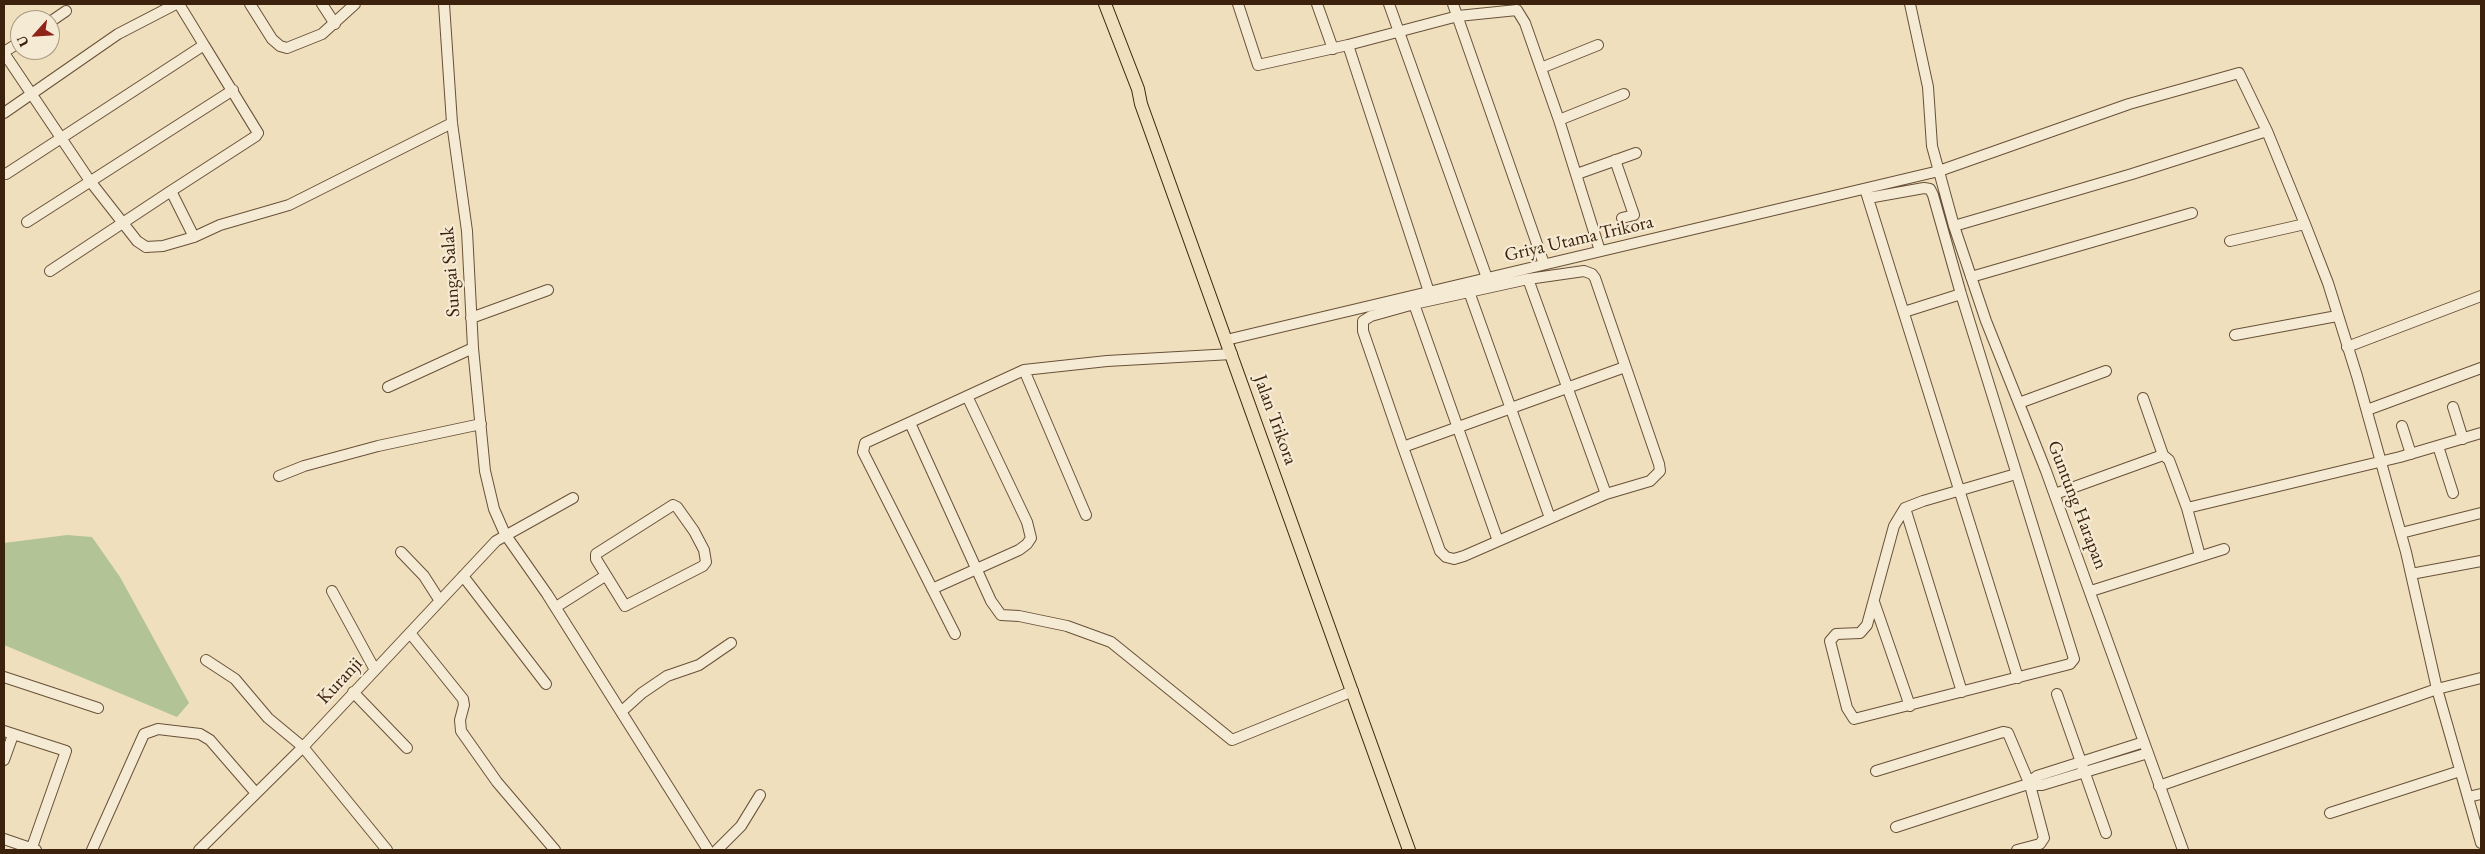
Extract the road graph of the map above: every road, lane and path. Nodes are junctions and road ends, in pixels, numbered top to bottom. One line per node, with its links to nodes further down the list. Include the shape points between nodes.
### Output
1 (178, 4): 17 (street); 24 (street, via 118,34)
2 (250, 4): 15 (street, via 272,39 284,48 310,40)
3 (322, 4): 15 (street)
4 (355, 4): 15 (street)
5 (444, 4): 28 (street, Sungai Salak)
6 (1105, 4): 63 (main road, Jalan Trikora)
7 (1238, 4): 20 (street, via 1258,64)
8 (1317, 4): 20 (street)
9 (1389, 4): 16 (street)
10 (1454, 4): 14 (street)
11 (1910, 4): 33 (street, Guntung Harapan, via 1928,87 1932,146)
12 (66, 11): 13 (street)
13 (60, 15)
14 (1458, 16): 16 (street); 22 (street, via 1517,10); 48 (street)
15 (335, 24)
16 (1399, 30): 18 (street); 51 (street)
17 (204, 45): 23 (street); 30 (street)
18 (1348, 45): 20 (street); 55 (street)
19 (1598, 45): 22 (street)
20 (1333, 49)
21 (4, 53): 24 (street)
22 (1541, 68): 27 (street)
23 (233, 90): 36 (street); 37 (street, via 257,130 256,136)
24 (32, 94): 26 (street); 30 (street)
25 (1624, 94): 27 (street)
26 (4, 113)
27 (1560, 120): 35 (street)
28 (452, 123): 45 (street, via 289,205 220,225); 61 (street, Sungai Salak, via 466,231)
29 (2267, 131): 33 (street, Griya Utama Trikora, via 2239,73 2129,104); 43 (street); 44 (street)
30 (62, 137): 34 (street); 36 (street)
31 (1636, 153): 32 (street)
32 (1615, 160): 35 (street); 40 (street, via 1634,215)
33 (1939, 171): 38 (street, Griya Utama Trikora); 44 (street, Guntung Harapan)
34 (6, 174)
35 (1577, 174): 47 (street)
36 (90, 181): 41 (street); 42 (street)
37 (171, 191): 42 (street); 45 (street)
38 (1866, 194): 47 (street, Griya Utama Trikora); 56 (street, via 1930,189); 59 (street)
39 (2192, 214): 50 (street)
40 (1622, 218)
41 (27, 222)
42 (122, 222): 45 (street, via 137,242 146,247); 49 (street)
43 (2305, 224): 46 (street); 60 (street)
44 (1954, 226): 50 (street, Guntung Harapan)
45 (194, 237)
46 (2230, 241)
47 (1600, 251): 48 (street, Griya Utama Trikora)
48 (1544, 264): 51 (street, Griya Utama Trikora)
49 (50, 271)
50 (1971, 277): 75 (street, Guntung Harapan)
51 (1487, 278): 53 (street, Griya Utama Trikora)
52 (1528, 279): 53 (street); 67 (street, via 1584,271 1592,274); 72 (street)
53 (1468, 288): 55 (street, Griya Utama Trikora); 58 (street); 77 (street)
54 (548, 290): 61 (street)
55 (1429, 292): 63 (street, Griya Utama Trikora)
56 (1961, 294): 59 (street); 90 (street)
57 (2481, 296): 64 (street)
58 (1414, 304): 82 (street); 86 (street, via 1371,316 1362,324)
59 (1904, 312): 92 (street)
60 (2337, 316): 62 (street); 64 (street)
61 (471, 318): 65 (street, Sungai Salak)
62 (2235, 335)
63 (1226, 340): 66 (main road, Jalan Trikora)
64 (2347, 347): 78 (street)
65 (473, 348): 71 (street); 80 (street, Sungai Salak)
66 (1232, 354): 69 (street, via 1107,361); 129 (main road, Jalan Trikora)
67 (1625, 367): 72 (street); 94 (street, via 1660,471 1650,481)
68 (2481, 368): 78 (street)
69 (1024, 370): 73 (street); 100 (street)
70 (2106, 371): 75 (street)
71 (388, 387)
72 (1568, 388): 77 (street); 94 (street)
73 (967, 396): 79 (street); 109 (street, via 1031,532 1030,542 1019,550)
74 (2143, 398): 87 (street)
75 (2018, 403): 95 (street, Guntung Harapan)
76 (2453, 407): 84 (street)
77 (1511, 408): 82 (street); 101 (street)
78 (2367, 410): 89 (street)
79 (910, 423): 109 (street); 113 (street, via 865,443 862,450)
80 (481, 424): 91 (street, via 378,446); 103 (street, Sungai Salak, via 485,471 494,508)
81 (2402, 426): 88 (street)
82 (1458, 428): 86 (street); 104 (street)
83 (2481, 433): 84 (street)
84 (2463, 438): 85 (street)
85 (2438, 446): 88 (street); 93 (street)
86 (1404, 448): 104 (street, via 1444,556 1454,558)
87 (2163, 454): 95 (street); 98 (street, via 2170,460)
88 (2411, 454): 89 (street)
89 (2381, 461): 98 (street); 102 (street)
90 (2016, 474): 92 (street); 125 (street, via 2074,656 2070,664)
91 (279, 476)
92 (1960, 490): 97 (street); 125 (street)
93 (2453, 492)
94 (1606, 494): 101 (street)
95 (2054, 494): 115 (street, Guntung Harapan)
96 (573, 498): 103 (street, Kuranji)
97 (1905, 508): 117 (street, via 1894,526); 131 (street)
98 (2186, 508): 107 (street)
99 (2481, 513): 102 (street)
100 (1086, 515)
101 (1550, 518): 104 (street)
102 (2401, 533): 110 (street)
103 (505, 534): 111 (street, Kuranji); 118 (street, Sungai Salak)
104 (1498, 541)
105 (2224, 549): 107 (street)
106 (401, 552): 116 (street, via 424,576)
107 (2200, 556): 115 (street)
108 (2481, 560): 110 (street)
109 (977, 567): 113 (street); 129 (street, via 991,601 1001,615 1067,626 1110,642 1232,740)
110 (2411, 574): 128 (street)
111 (463, 576): 116 (street, Kuranji); 127 (street)
112 (605, 576): 112 (street, via 626,606 703,566 706,556 694,531 678,507 673,505 596,554); 118 (street)
113 (932, 589): 120 (street)
114 (332, 591): 123 (street)
115 (2090, 591): 137 (street, Guntung Harapan)
116 (440, 601): 119 (street, Kuranji)
117 (1874, 602): 133 (street); 133 (street, via 1862,632 1836,634 1830,641 1847,708 1856,720)
118 (556, 608): 135 (street, Sungai Salak)
119 (410, 633): 123 (street, Kuranji); 161 (street, via 463,699 461,731 497,782)
120 (955, 634)
121 (732, 643): 135 (street, via 699,665 667,676)
122 (206, 660): 138 (street, via 235,678 268,718)
123 (375, 670): 130 (street, Kuranji)
124 (4, 677): 134 (street)
125 (2018, 678): 131 (street)
126 (2481, 678): 128 (street)
127 (546, 684)
128 (2437, 688): 143 (street); 147 (street)
129 (1353, 691): 164 (main road, Jalan Trikora)
130 (353, 692): 138 (street, Kuranji); 139 (street)
131 (1962, 692): 133 (street)
132 (2057, 694): 142 (street)
133 (1910, 706)
134 (98, 708)
135 (622, 712): 162 (street, Sungai Salak)
136 (9, 733): 141 (street); 157 (street, via 66,750)
137 (2144, 742): 140 (street, Guntung Harapan); 142 (street)
138 (303, 747): 148 (street, Kuranji); 160 (street)
139 (407, 748)
140 (2148, 753): 145 (street); 147 (street, Guntung Harapan)
141 (4, 760)
142 (2082, 761): 145 (street); 146 (street, via 2037,776)
143 (2460, 770): 151 (street); 152 (street)
144 (1876, 771): 146 (street, via 2003,732 2011,737)
145 (2085, 772): 146 (street, via 2042,785); 154 (street)
146 (2028, 784): 153 (street); 165 (street, via 2044,840)
147 (2159, 786): 166 (street, Guntung Harapan)
148 (256, 792): 158 (street, via 210,740 200,734 158,730 144,734); 159 (street, Kuranji)
149 (2481, 794): 151 (street)
150 (760, 795): 163 (street, via 742,826)
151 (2468, 797): 156 (street)
152 (2330, 813)
153 (1896, 827)
154 (2106, 833)
155 (4, 839): 157 (street)
156 (2481, 843)
157 (33, 850)
158 (92, 850)
159 (199, 850)
160 (387, 850)
161 (555, 850)
162 (708, 850)
163 (717, 850)
164 (1409, 850)
165 (2018, 850)
166 (2184, 850)

